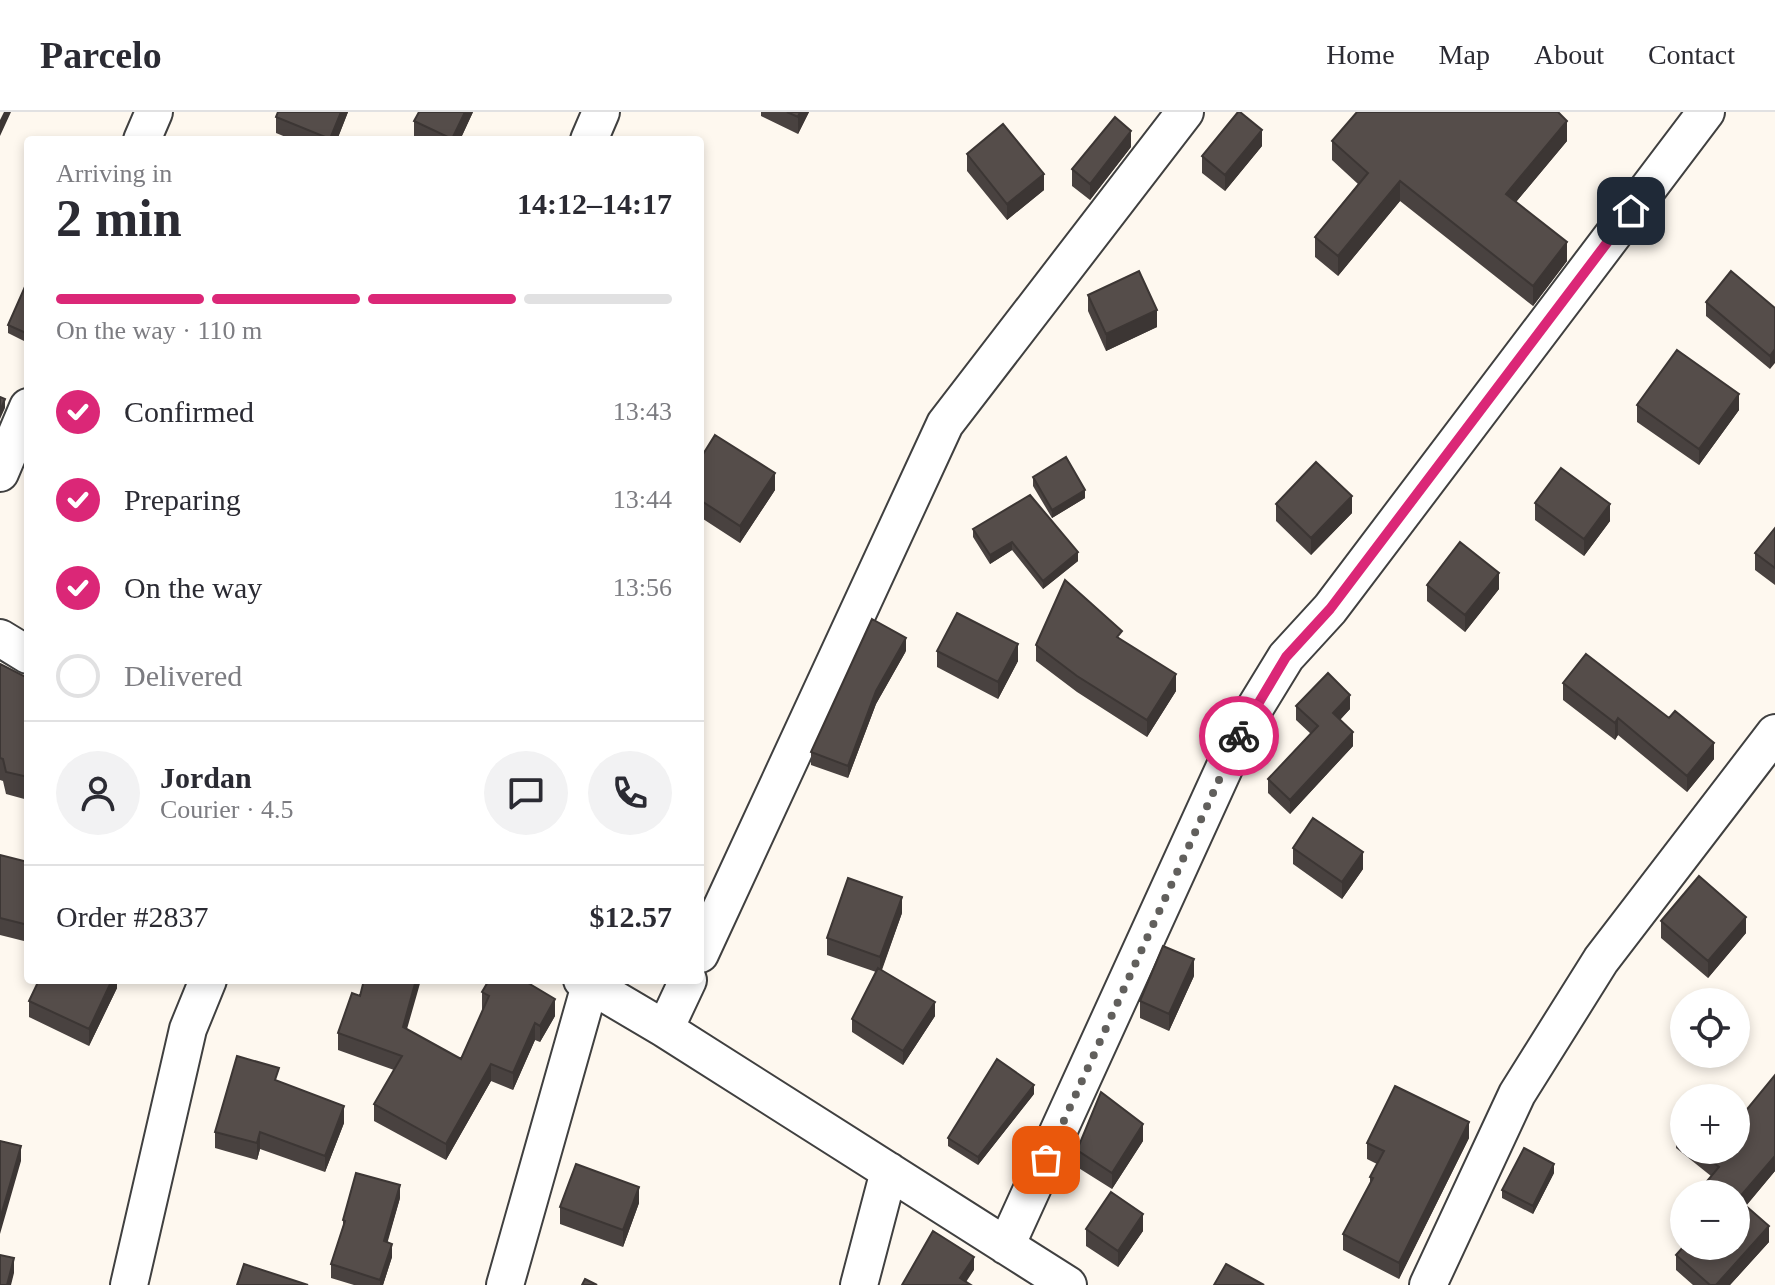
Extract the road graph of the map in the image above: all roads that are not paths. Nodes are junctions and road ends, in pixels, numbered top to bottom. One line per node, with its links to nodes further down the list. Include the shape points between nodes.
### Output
1 (154, 112): 5 (street)
2 (601, 112): 6 (street)
3 (1185, 112): 12 (street, via 945,424)
4 (1706, 112): 19 (street, via 1330,609 1286,657 1242,729)
5 (144, 136)
6 (591, 136)
7 (24, 416): 8 (street)
8 (0, 473)
9 (0, 638): 10 (street)
10 (24, 653)
11 (1775, 733): 24 (street, via 1601,960 1517,1094)
12 (704, 945)
13 (206, 984): 20 (street, via 188,1029)
14 (585, 984): 21 (street)
15 (589, 984): 17 (street)
16 (686, 984): 17 (street)
17 (665, 1029): 18 (street)
18 (889, 1171): 19 (street); 22 (street)
19 (1006, 1246): 23 (street)
20 (129, 1285)
21 (505, 1285)
22 (859, 1285)
23 (1068, 1285)
24 (1428, 1285)

